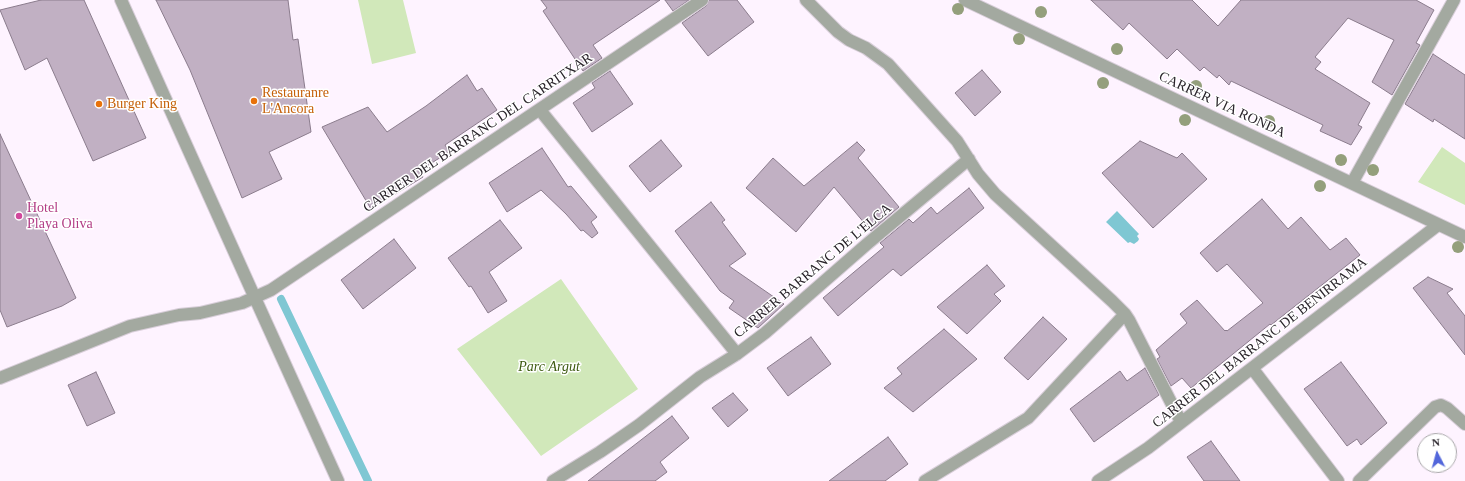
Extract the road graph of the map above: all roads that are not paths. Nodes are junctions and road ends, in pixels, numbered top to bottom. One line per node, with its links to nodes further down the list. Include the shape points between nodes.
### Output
1 (121, 0): 11 (street)
2 (702, 0): 6 (street, CARRER DEL BARRANC DEL CARRITXAR)
3 (806, 0): 7 (street, via 838,32 888,64 957,141)
4 (965, 0): 8 (street, CARRER VIA RONDA)
5 (1454, 0): 8 (street)
6 (540, 110): 11 (street, CARRER DEL BARRANC DEL CARRITXAR, via 271,290); 13 (street)
7 (969, 159): 12 (street, via 995,194); 13 (street, CARRER BARRANC DE L'ELCA)
8 (1352, 183): 9 (street, CARRER VIA RONDA)
9 (1438, 225): 10 (street, CARRER VIA RONDA); 14 (street, CARRER DEL BARRANC DE BENIRRAMA)
10 (1465, 237)
11 (255, 298): 15 (street, CARRER DEL BARRANC DEL CARRITXAR, via 228,307 130,326); 18 (street)
12 (1125, 314): 16 (street); 20 (street, via 1028,418)
13 (737, 354): 19 (street, CARRER BARRANC DE L'ELCA, via 705,373 600,452)
14 (1252, 368): 16 (street, CARRER DEL BARRANC DE BENIRRAMA); 22 (street)
15 (0, 378)
16 (1181, 422): 21 (street, CARRER DEL BARRANC DE BENIRRAMA, via 1148,448)
17 (1465, 424): 23 (street, via 1447,408 1441,405 1435,407)
18 (338, 481)
19 (553, 481)
20 (925, 481)
21 (1098, 481)
22 (1338, 481)
23 (1359, 481)

